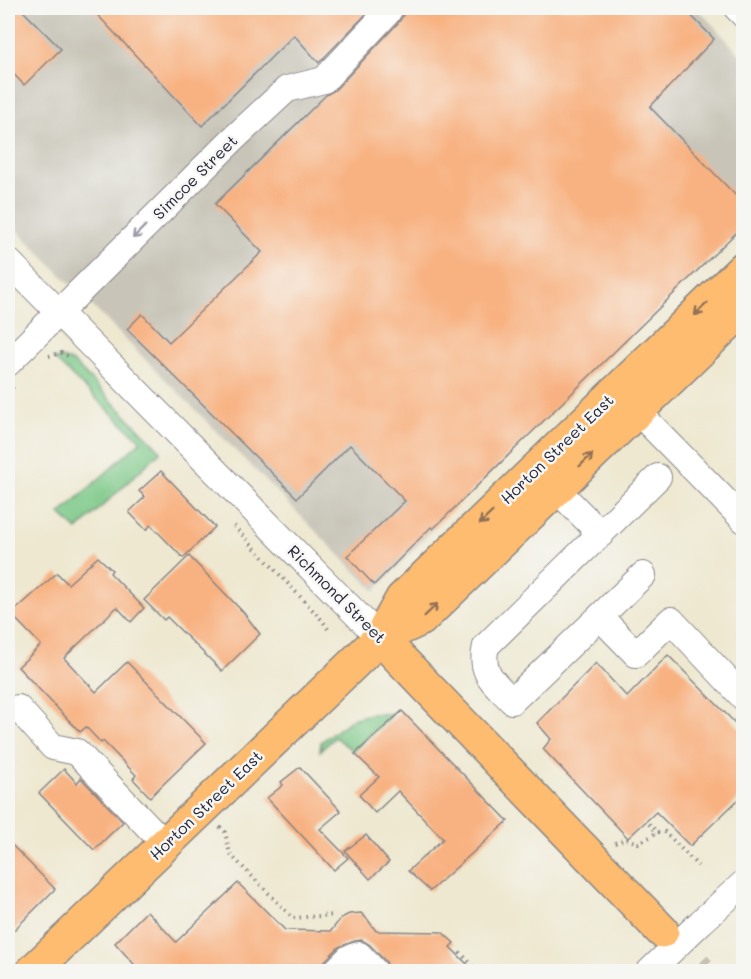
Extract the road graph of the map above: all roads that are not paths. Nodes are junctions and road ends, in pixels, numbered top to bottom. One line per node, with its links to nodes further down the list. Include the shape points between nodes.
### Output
1 (390, 8): 7 (street, Simcoe Street, one-way to 7, via 324,80 287,89)
2 (736, 8): 3 (street)
3 (744, 15)
4 (8, 261): 7 (street, Richmond Street)
5 (744, 268): 16 (main road, Horton Street East, one-way to 16, via 402,599)
6 (744, 308): 9 (main road, Horton Street East)
7 (58, 313): 8 (street, Simcoe Street); 16 (street, Richmond Street)
8 (12, 373)
9 (637, 411): 11 (main road, Horton Street East, one-way to 9); 12 (street)
10 (658, 477): 13 (street)
11 (556, 489): 13 (street); 16 (main road, Horton Street East, one-way to 11, via 421,619)
12 (744, 520)
13 (601, 534): 15 (street, via 486,646 483,657 487,675 512,701)
14 (643, 575): 15 (street)
15 (600, 616): 17 (street, via 636,654 671,620)
16 (380, 638): 19 (main road, Horton Street East); 21 (main road, Richmond Street)
17 (744, 698)
18 (18, 708): 19 (street, via 53,747 77,752)
19 (165, 844): 22 (main road, Horton Street East)
20 (744, 883): 25 (street)
21 (662, 932)
22 (32, 972)
23 (335, 972): 24 (street, via 349,958 359,955)
24 (375, 972)
25 (649, 972)

